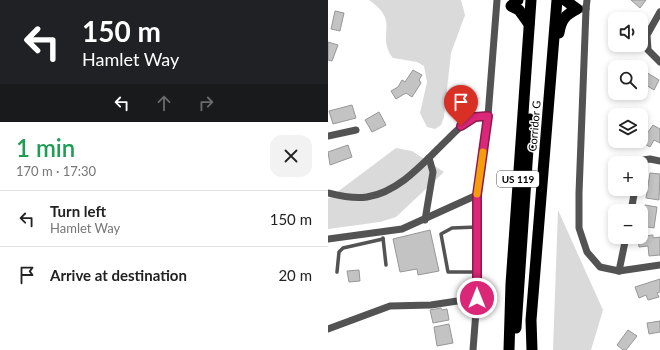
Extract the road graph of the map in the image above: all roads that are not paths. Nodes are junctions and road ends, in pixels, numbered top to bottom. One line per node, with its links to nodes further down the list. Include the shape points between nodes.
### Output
1 (531, 0): 9 (highway, Corridor G / US 119)
2 (557, 0): 15 (highway, Corridor G / US 119)
3 (565, 0): 7 (highway)
4 (586, 0): 7 (street)
5 (497, 3): 6 (street); 12 (street)
6 (514, 3): 9 (highway)
7 (581, 9): 15 (highway, via 567,15 561,22 553,99); 28 (street, via 579,228 587,252 600,268)
8 (660, 12): 10 (street, via 647,35 648,50)
9 (529, 24): 11 (highway, Corridor G / US 119)
10 (660, 62)
11 (525, 83): 34 (highway, Corridor G / US 119); 35 (highway, via 532,92)
12 (488, 116): 16 (street, via 475,117 461,126); 20 (street)
13 (356, 130): 14 (street)
14 (328, 136)
15 (546, 137): 36 (highway, Corridor G / US 119, via 531,320)
16 (429, 158): 19 (street, via 390,190 367,197 343,197); 21 (street, via 433,172)
17 (648, 159): 18 (street)
18 (660, 161)
19 (328, 193)
20 (477, 195): 21 (street); 22 (street)
21 (425, 220): 23 (street)
22 (477, 227): 30 (street); 30 (lane, via 452,228 441,234 448,272)
23 (383, 236): 24 (street); 26 (lane); 29 (lane, via 343,248 339,252)
24 (328, 239)
25 (625, 244): 28 (street)
26 (386, 265)
27 (660, 265): 28 (street)
28 (619, 271)
29 (337, 272)
30 (477, 272): 31 (street)
31 (477, 298): 32 (street, via 431,305 390,306); 33 (street)
32 (328, 329)
33 (473, 350)
34 (509, 350)
35 (515, 350)
36 (532, 350)

